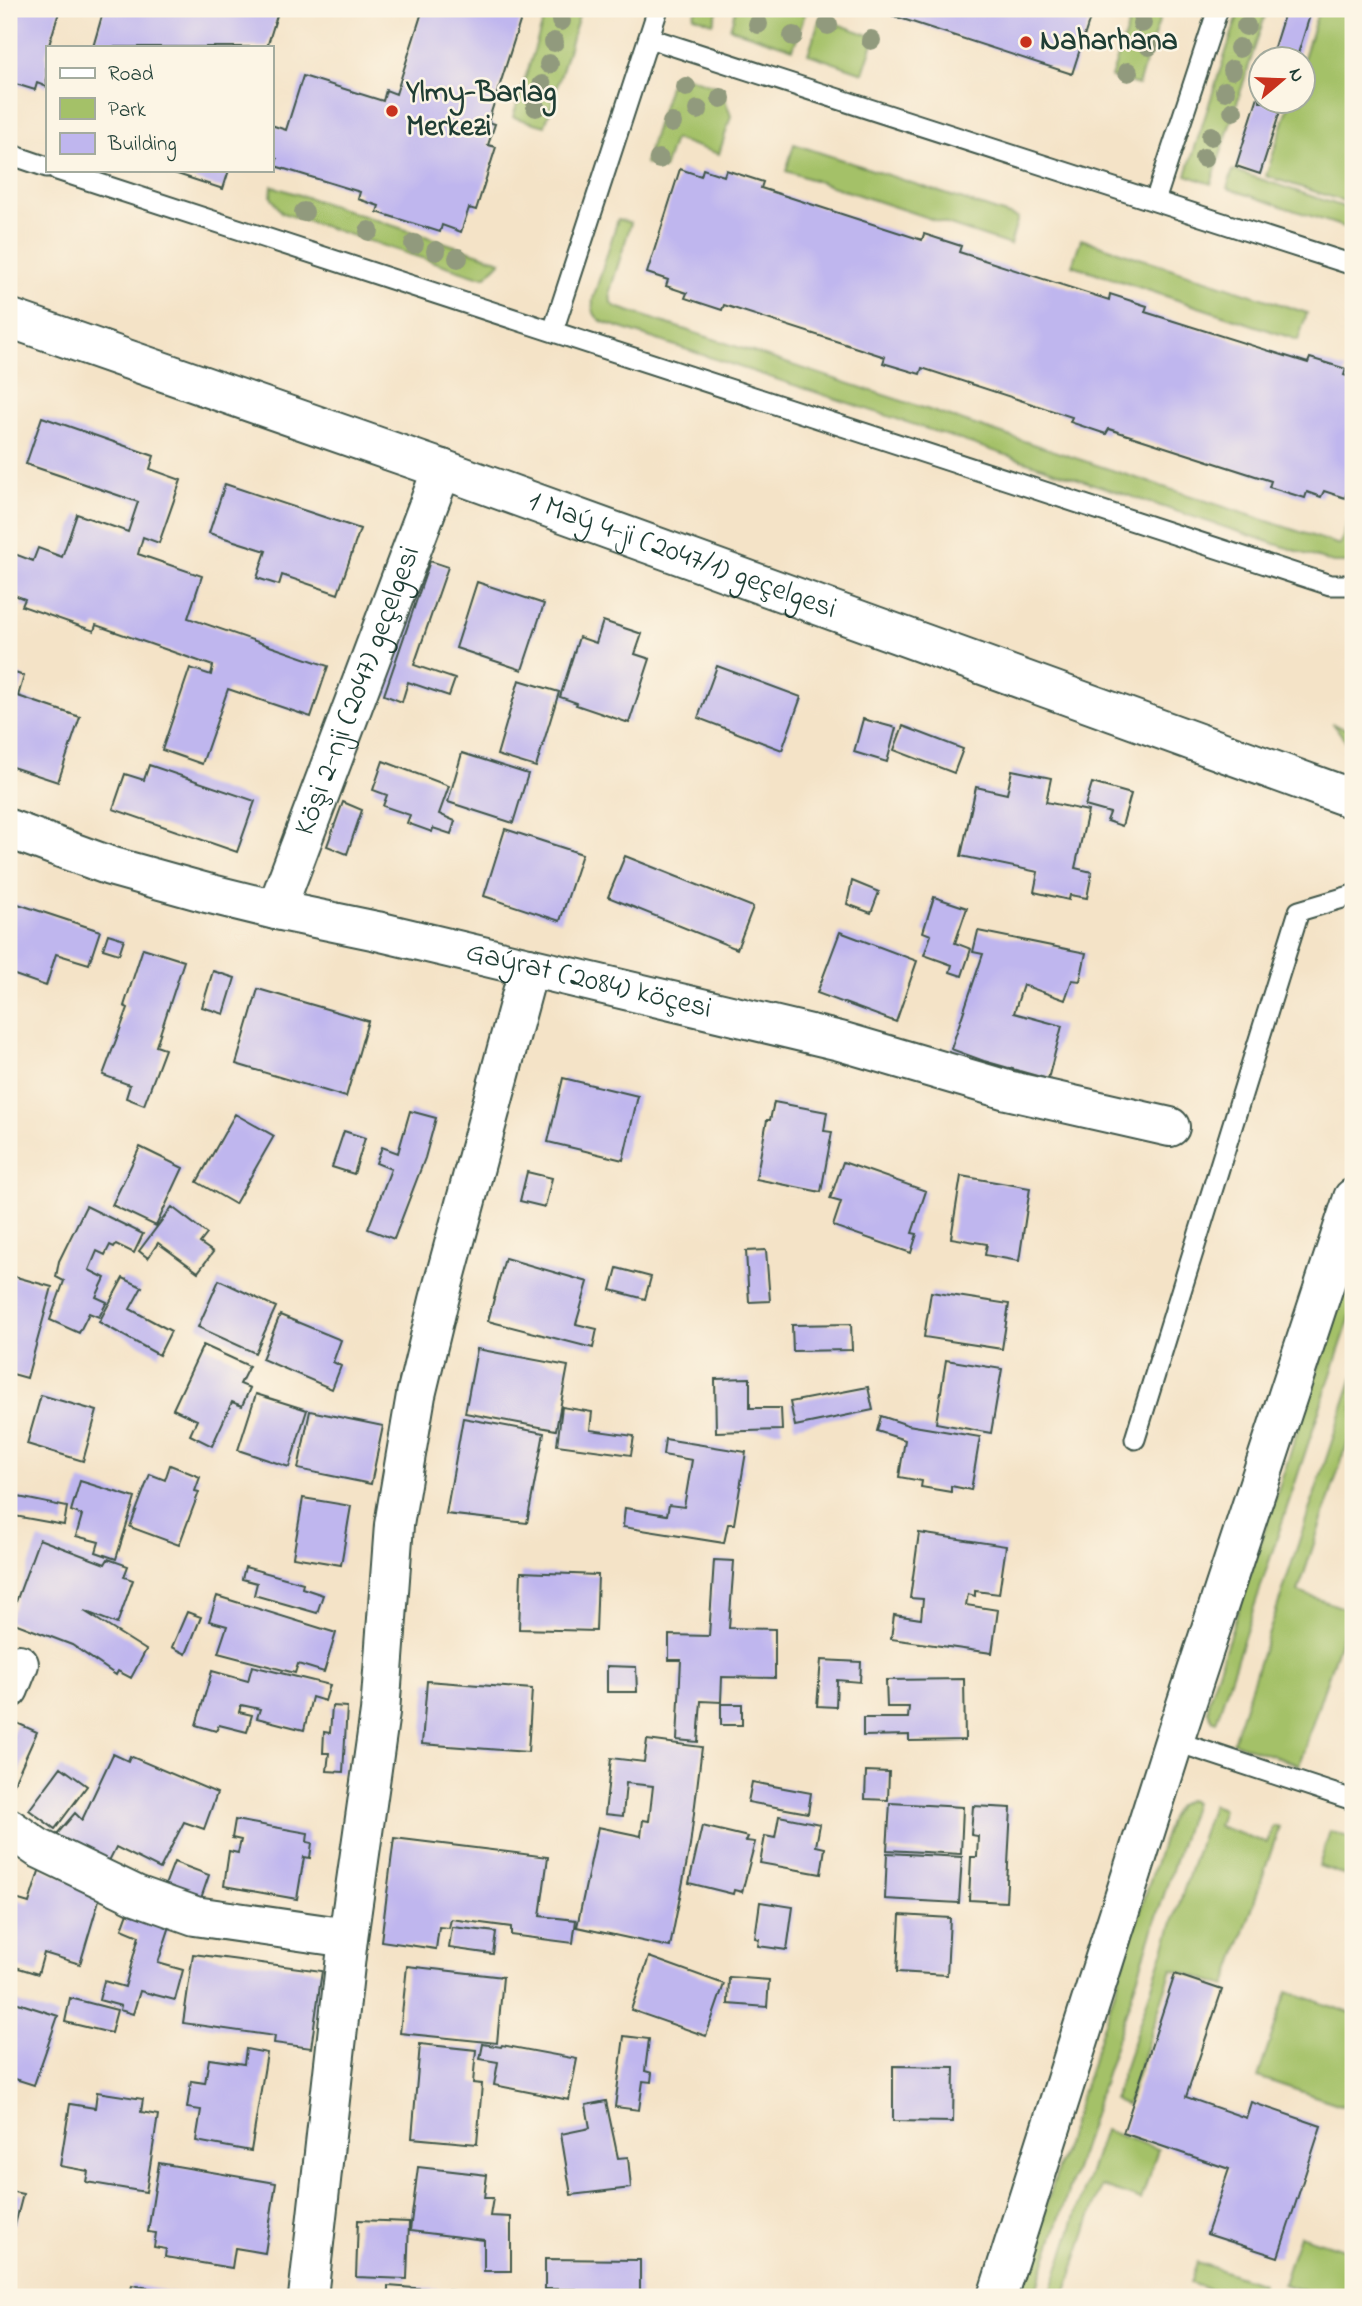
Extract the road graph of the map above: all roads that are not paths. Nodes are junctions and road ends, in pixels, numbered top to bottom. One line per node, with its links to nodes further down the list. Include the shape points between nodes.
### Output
1 (658, 9): 3 (lane)
2 (1218, 9): 7 (lane)
3 (649, 38): 7 (lane); 10 (lane)
4 (9, 154): 5 (lane)
5 (46, 167)
6 (63, 172): 10 (lane)
7 (1155, 201): 8 (lane)
8 (1353, 265)
9 (9, 318): 11 (street, 1 Maý 4-ji (2047/1) geçelgesi)
10 (553, 331): 12 (lane, via 1317,581)
11 (442, 469): 13 (street, 1 Maý 4-ji (2047/1) geçelgesi); 16 (street, Köşi 2-nji (2047) geçelgesi)
12 (1353, 585)
13 (1353, 799)
14 (9, 829): 16 (street, Gaýrat (2084) köçesi, via 110,866)
15 (1353, 895): 20 (lane, via 1299,911)
16 (276, 911): 17 (street, Gaýrat (2084) köçesi)
17 (529, 967): 18 (street, Gaýrat (2084) köçesi, via 840,1041 1007,1090); 24 (street, via 416,1395 394,1525 380,1712)
18 (1170, 1127)
19 (1353, 1198): 21 (street)
20 (1135, 1439)
21 (1174, 1741): 22 (lane); 26 (street)
22 (1353, 1800)
23 (9, 1828): 24 (street, via 38,1848 136,1895 195,1916)
24 (348, 1938): 25 (street)
25 (308, 2297)
26 (997, 2297)

